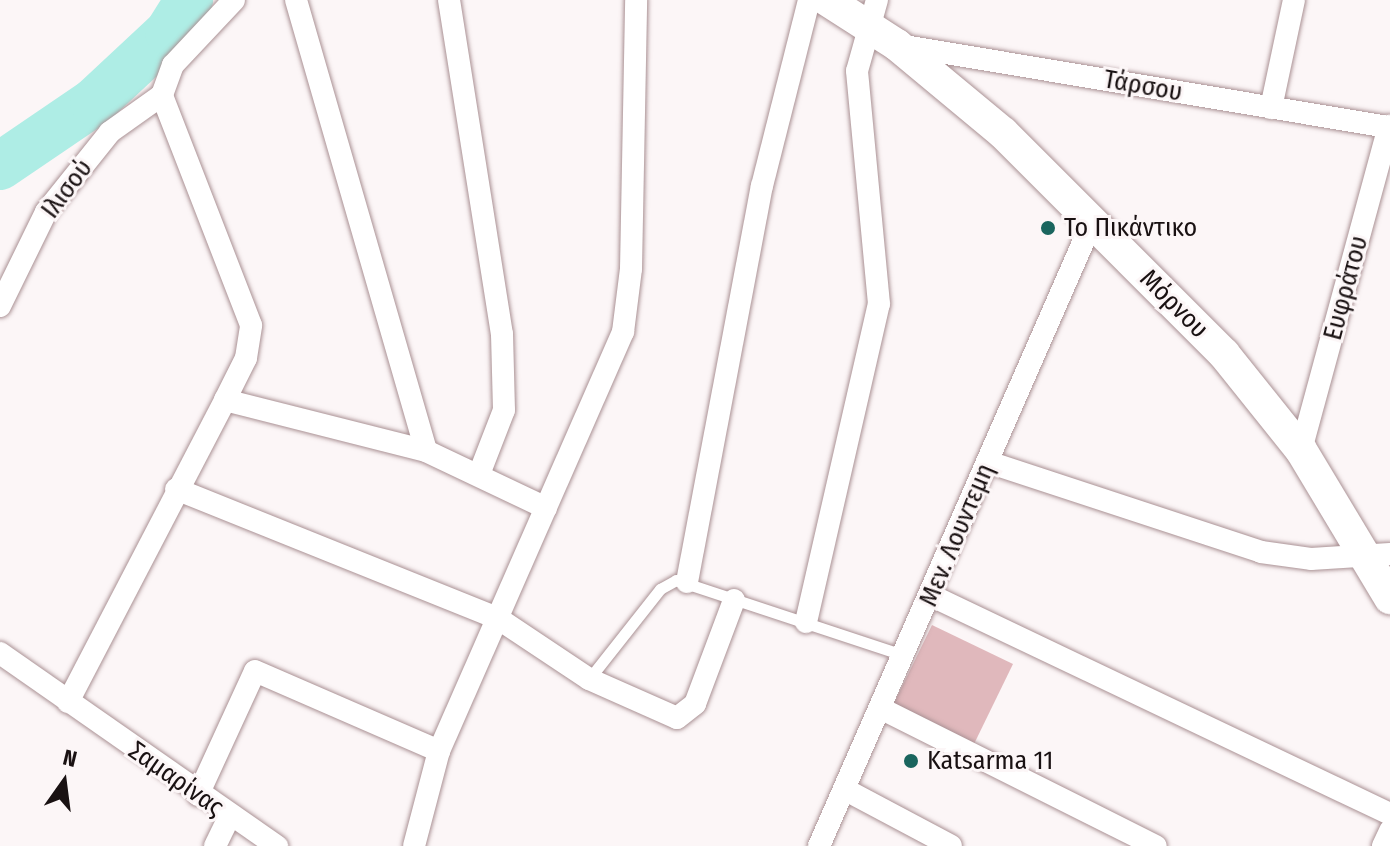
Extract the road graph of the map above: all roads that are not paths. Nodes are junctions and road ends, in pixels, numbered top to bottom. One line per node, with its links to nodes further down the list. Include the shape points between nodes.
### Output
1 (234, 0): 10 (street, via 173,65)
2 (296, 0): 17 (street)
3 (449, 0): 19 (street, via 502,334 504,410)
4 (636, 0): 21 (street, via 631,269 623,332)
5 (809, 0): 23 (street, via 762,186)
6 (827, 0): 8 (street, Μόρνου)
7 (1294, 0): 11 (street)
8 (871, 13): 9 (street, Μόρνου); 28 (street, via 857,71 879,304)
9 (897, 45): 11 (street, Τάρσου); 13 (street, Μόρνου, via 1003,133)
10 (162, 95): 14 (street, Ιλισού, via 110,132 46,212); 15 (street, via 251,325 246,358)
11 (1271, 108): 12 (street, Τάρσου)
12 (1389, 127): 16 (street, Ευφράτου)
13 (1092, 222): 16 (street, Μόρνου, via 1224,354); 18 (street, Μεν. Λουντεμη)
14 (0, 306)
15 (225, 400): 17 (street); 20 (street)
16 (1301, 450): 22 (street, Μόρνου)
17 (426, 451): 19 (street)
18 (988, 462): 22 (street, via 1261,552); 24 (street, Μεν. Λουντεμη)
19 (480, 472): 21 (street)
20 (176, 489): 27 (street); 32 (street)
21 (546, 508): 27 (street)
22 (1380, 556): 25 (street, Μόρνου)
23 (687, 582): 26 (lane); 31 (lane, via 660,589)
24 (932, 596): 30 (street, Μεν. Λουντεμη); 37 (street)
25 (1390, 598)
26 (734, 600): 28 (lane); 31 (street, via 687,713 677,718)
27 (499, 619): 31 (street); 34 (street)
28 (806, 622): 30 (lane)
29 (0, 653): 32 (street, Σαμαρίνας)
30 (903, 655): 33 (street, Μεν. Λουντεμη)
31 (589, 679)
32 (68, 702): 36 (street, Σαμαρίνας)
33 (882, 709): 35 (street, Μεν. Λουντεμη); 45 (street)
34 (439, 751): 36 (street, via 255,671); 42 (street)
35 (844, 789): 43 (street, Μεν. Λουντεμη); 44 (street)
36 (198, 795): 38 (street, Σαμαρίνας)
37 (1390, 814)
38 (229, 817): 40 (street); 41 (street, Σαμαρίνας)
39 (1390, 831): 46 (street)
40 (215, 846)
41 (277, 846)
42 (414, 846)
43 (819, 846)
44 (951, 846)
45 (1156, 846)
46 (1383, 846)

